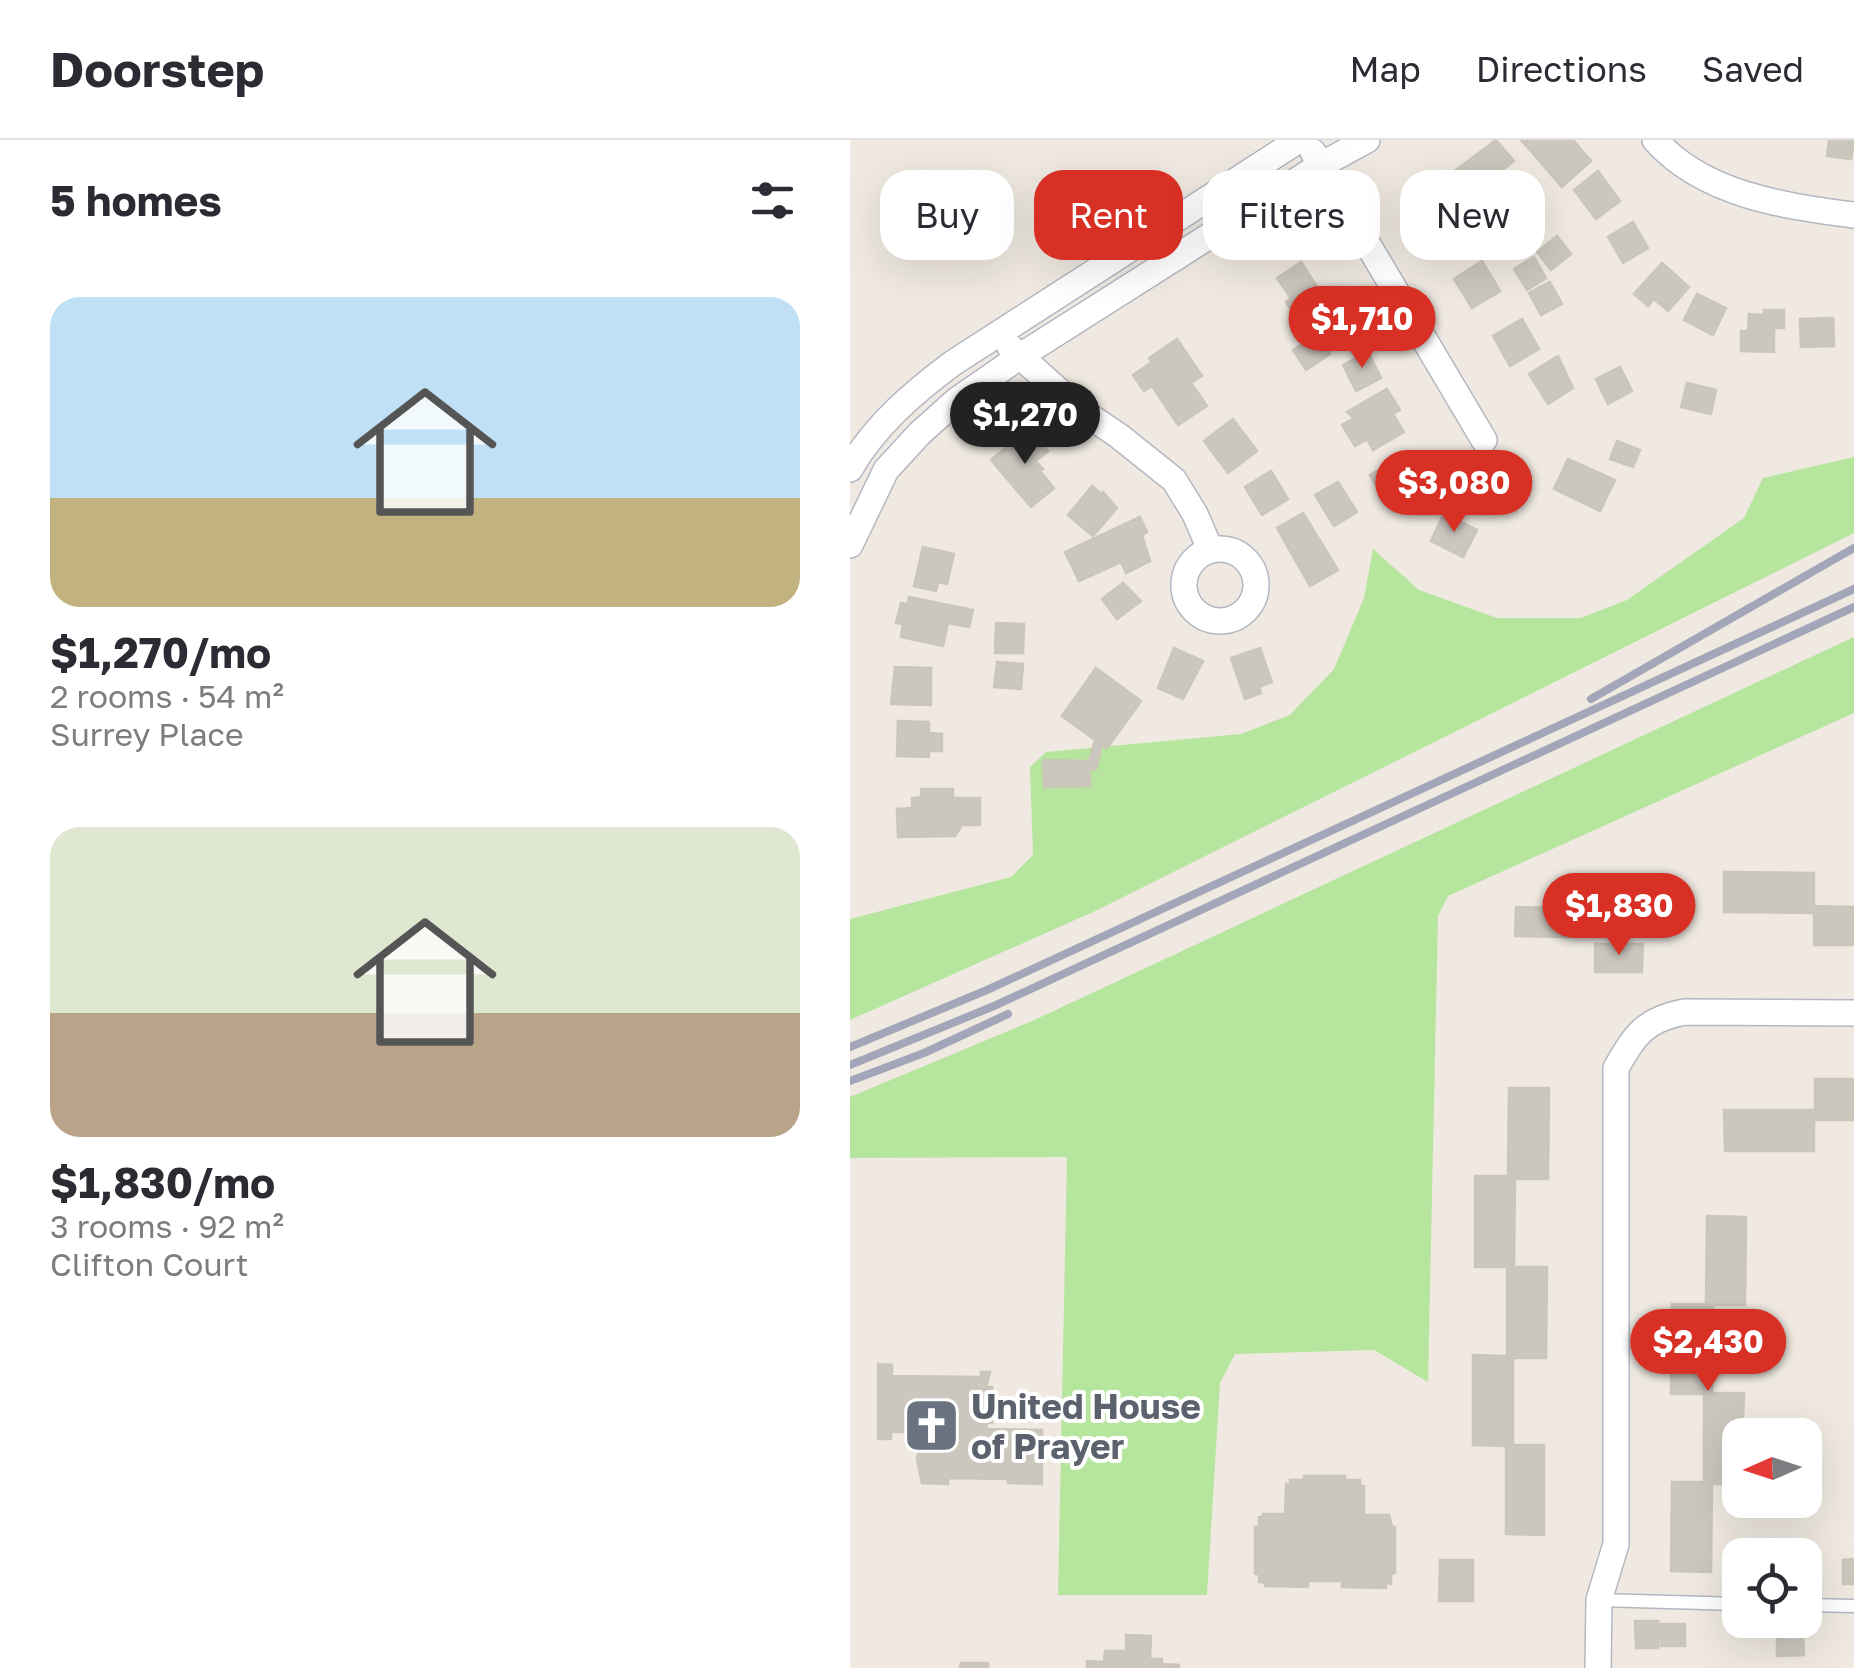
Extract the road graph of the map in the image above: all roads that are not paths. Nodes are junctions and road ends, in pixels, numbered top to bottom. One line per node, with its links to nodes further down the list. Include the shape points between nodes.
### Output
1 (1303, 140): 4 (street); 6 (street)
2 (1367, 140): 4 (street)
3 (1655, 140): 5 (street, via 1684,168 1717,185)
4 (1322, 166): 7 (street); 8 (street)
5 (1854, 215)
6 (997, 334): 7 (street); 9 (street, via 919,389)
7 (1019, 356): 10 (street, via 958,400); 12 (street, via 1174,480)
8 (1484, 440)
9 (854, 454): 10 (street)
10 (886, 470): 11 (street)
11 (850, 546)
12 (1210, 549)
13 (1854, 1013): 14 (street, via 1660,1016 1635,1034 1616,1068 1616,1544)
14 (1599, 1600): 15 (lane); 18 (street)
15 (1722, 1603)
16 (1822, 1605): 17 (lane)
17 (1854, 1606)
18 (1598, 1668)

